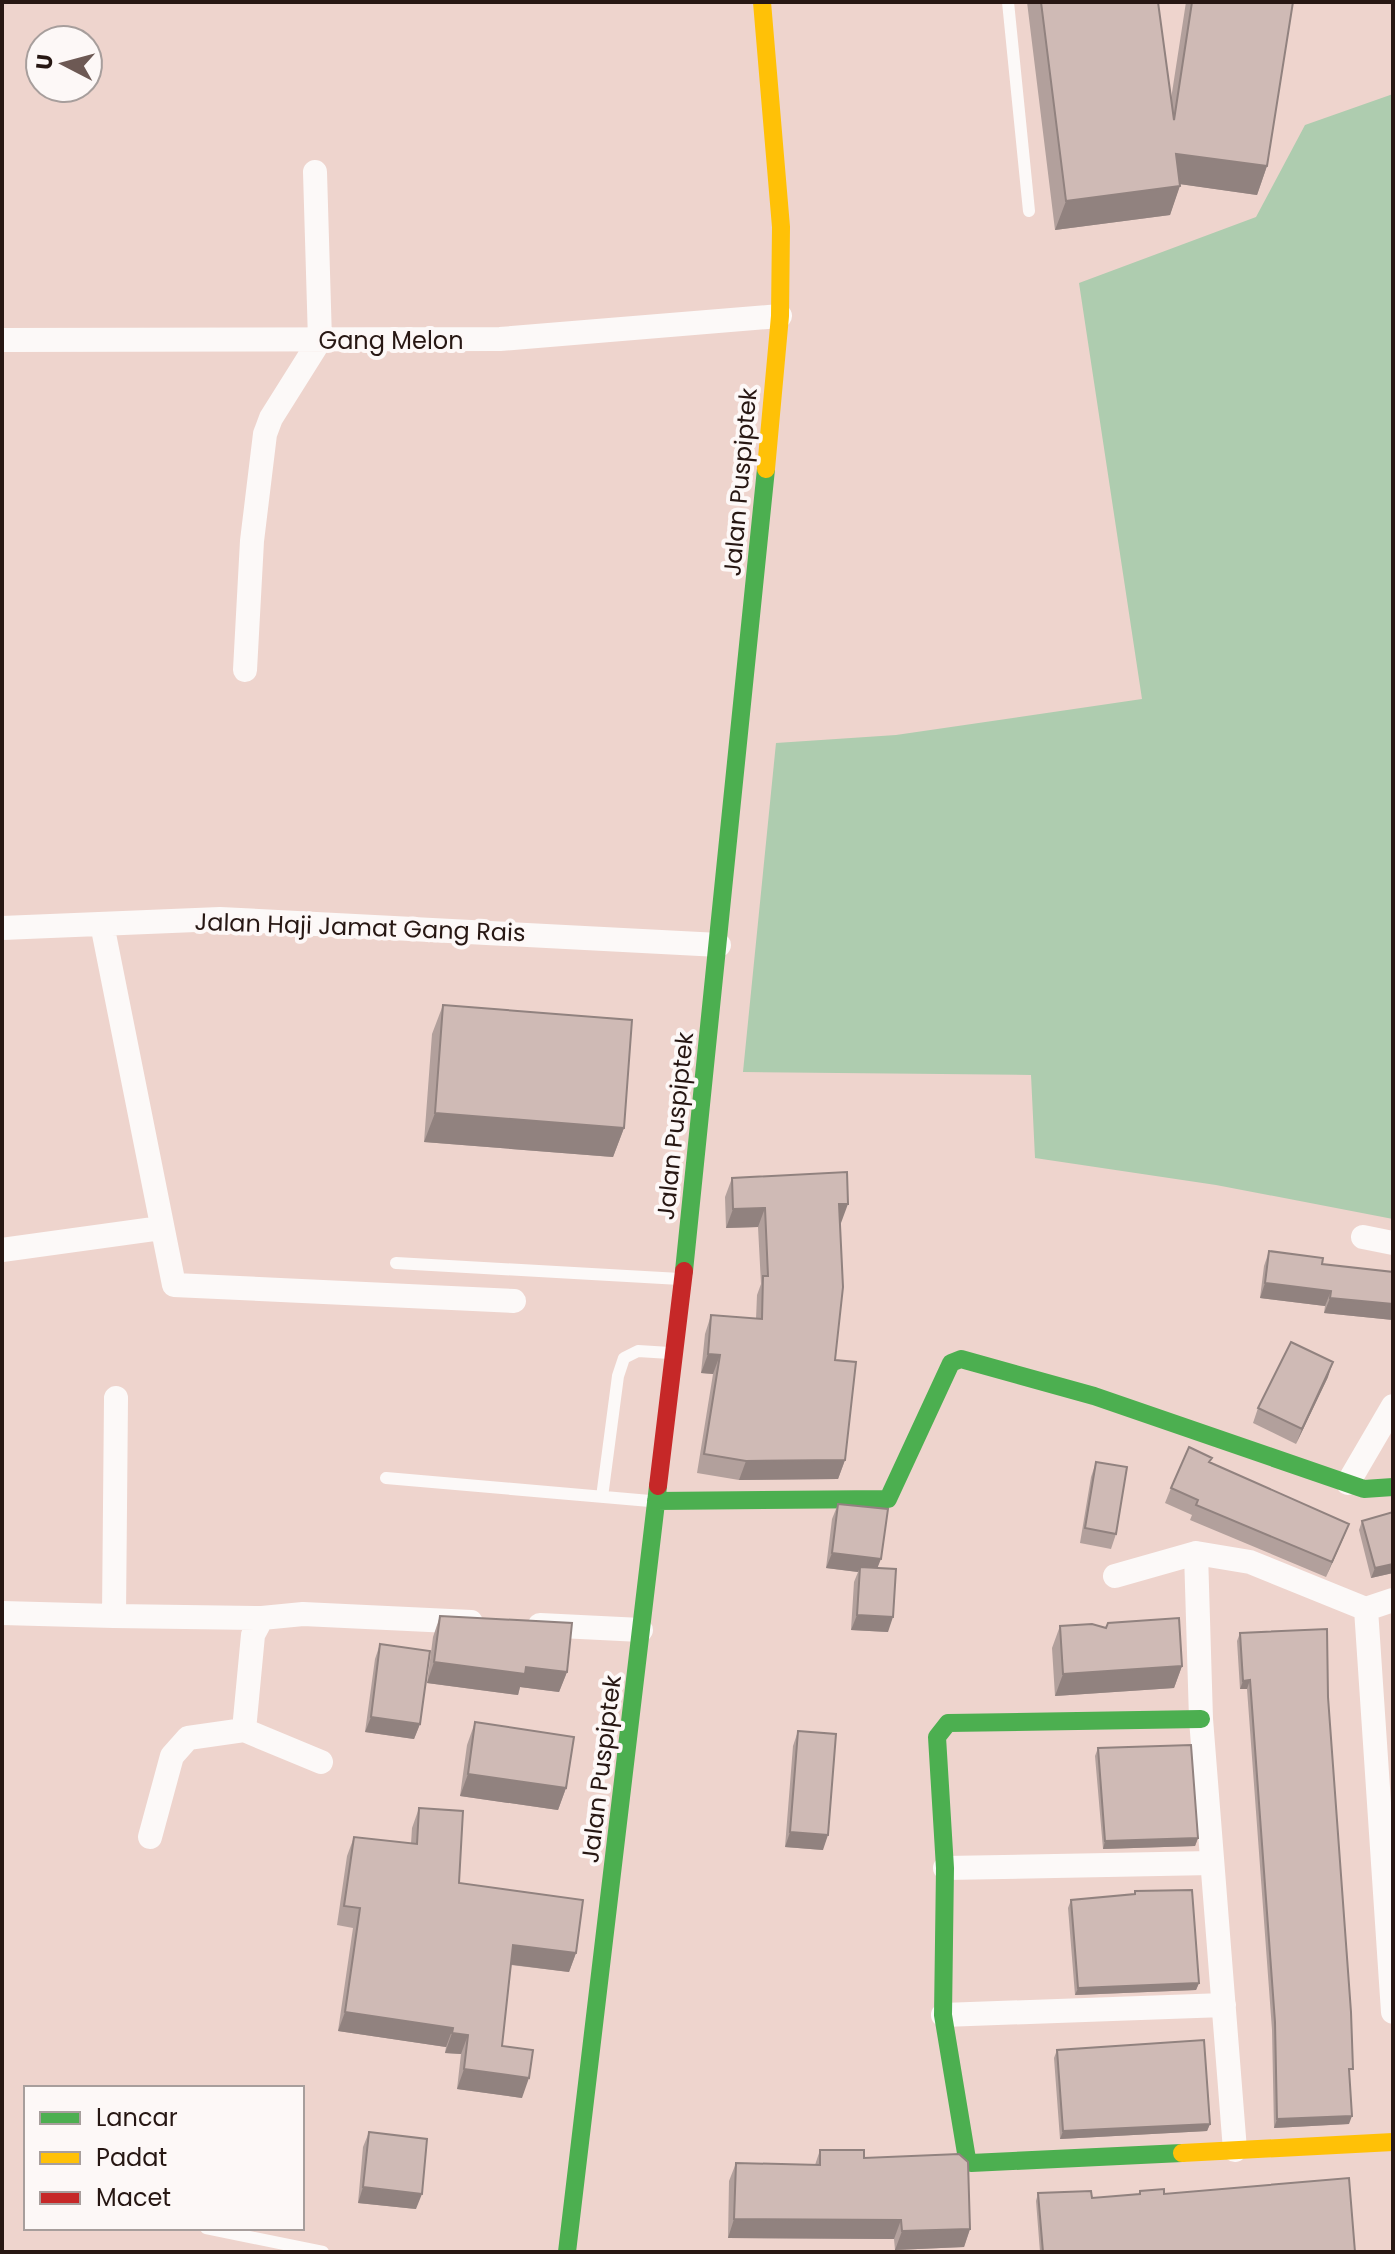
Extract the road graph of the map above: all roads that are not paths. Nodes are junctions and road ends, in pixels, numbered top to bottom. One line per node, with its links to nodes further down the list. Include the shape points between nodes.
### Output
1 (762, 2): 5 (main road, Jalan Puspiptek, via 781,227)
2 (1008, 2): 4 (lane)
3 (315, 172): 7 (street)
4 (1029, 211)
5 (780, 316): 7 (street, Gang Melon, via 500,339); 11 (main road, Jalan Puspiptek)
6 (2, 340): 7 (street, Gang Melon)
7 (320, 340): 8 (street, via 265,434)
8 (245, 670)
9 (102, 924): 10 (street, Jalan Haji Jamat Gang Rais); 11 (street, Jalan Haji Jamat Gang Rais, via 220,919); 12 (street)
10 (2, 928)
11 (719, 945): 17 (main road, Jalan Puspiptek)
12 (161, 1228): 15 (street); 18 (street, via 172,1282 178,1287)
13 (1363, 1237): 14 (street)
14 (1393, 1243)
15 (2, 1250)
16 (396, 1263): 17 (lane)
17 (683, 1279): 19 (main road, Jalan Puspiptek)
18 (514, 1301)
19 (674, 1353): 25 (lane, via 638,1351 624,1358); 26 (main road, Jalan Puspiptek)
20 (116, 1398): 32 (street)
21 (1393, 1406): 23 (street)
22 (386, 1478): 25 (lane)
23 (1348, 1483): 24 (main road, via 1364,1489); 26 (main road, via 1094,1396 961,1359 951,1363 888,1499)
24 (1393, 1487)
25 (602, 1497): 26 (lane)
26 (656, 1501): 36 (main road, Jalan Puspiptek)
27 (1196, 1553): 28 (street); 30 (street, via 1250,1562); 37 (street)
28 (1115, 1576)
29 (1393, 1600): 30 (street)
30 (1366, 1609): 44 (street)
31 (2, 1613): 32 (street)
32 (114, 1616): 33 (street)
33 (262, 1618): 34 (street, via 294,1614); 38 (street, via 253,1635)
34 (488, 1623)
35 (518, 1624): 36 (street)
36 (641, 1630): 50 (main road, Jalan Puspiptek)
37 (1201, 1719): 41 (street); 42 (main road, via 948,1723 937,1737)
38 (244, 1730): 39 (street); 40 (street, via 188,1738 172,1756)
39 (321, 1762)
40 (150, 1837)
41 (1212, 1863): 42 (street); 43 (street)
42 (945, 1868): 45 (main road)
43 (1224, 2005): 45 (street); 47 (street)
44 (1393, 2012)
45 (943, 2015): 47 (main road, via 971,2163)
46 (1393, 2142): 47 (main road)
47 (1235, 2150)
48 (216, 2230): 49 (lane)
49 (323, 2252)
50 (567, 2252)

